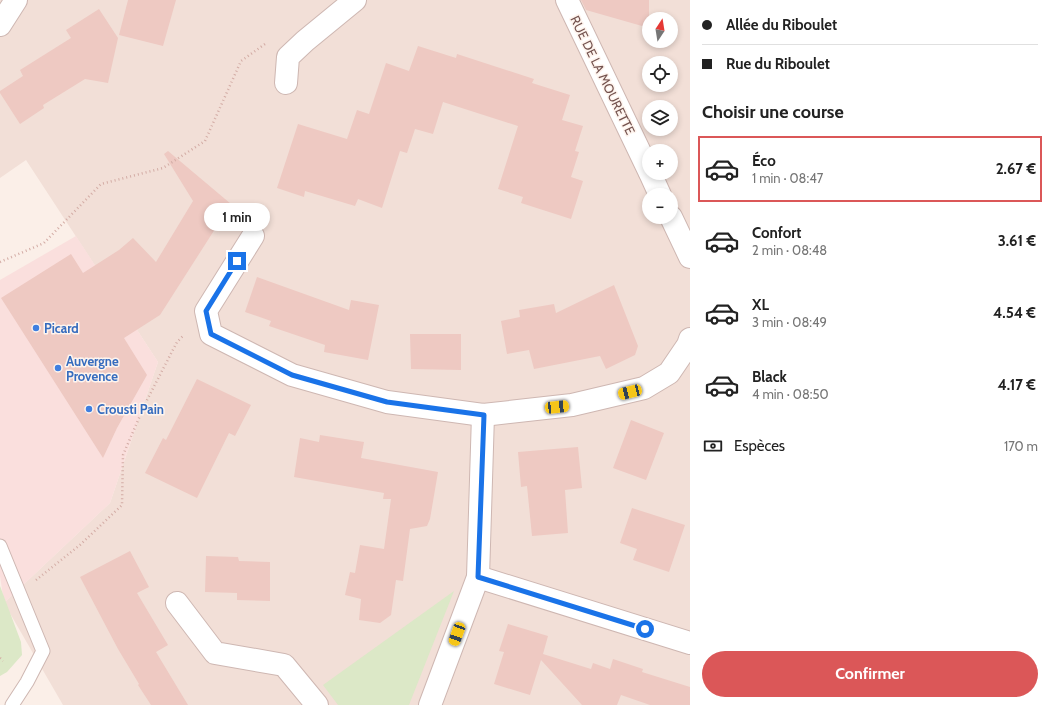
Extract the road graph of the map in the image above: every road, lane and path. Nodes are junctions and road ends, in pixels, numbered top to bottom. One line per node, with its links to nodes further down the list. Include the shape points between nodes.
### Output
1 (16, 0): 4 (street)
2 (355, 0): 6 (street, via 288,57)
3 (567, 0): 7 (street, RUE DE LA MOURETTE)
4 (0, 25)
5 (266, 43): 11 (path, via 241,61 205,141 163,168 101,184 44,243)
6 (286, 83)
7 (642, 157)
8 (674, 224): 10 (street)
9 (253, 236): 12 (street)
10 (690, 257)
11 (0, 262)
12 (206, 311): 14 (street, via 211,334 292,375 387,402); 17 (path, via 177,342 146,402 123,455 122,505 80,545)
13 (690, 339): 14 (street, via 669,373 644,388 572,405)
14 (484, 415): 16 (street)
15 (0, 546): 22 (lane, via 42,651)
16 (478, 577): 19 (street); 24 (street)
17 (33, 582)
18 (177, 603): 23 (street, via 215,653 284,665)
19 (690, 643)
20 (0, 658): 21 (path)
21 (3, 661)
22 (12, 705)
23 (317, 705)
24 (430, 705)

